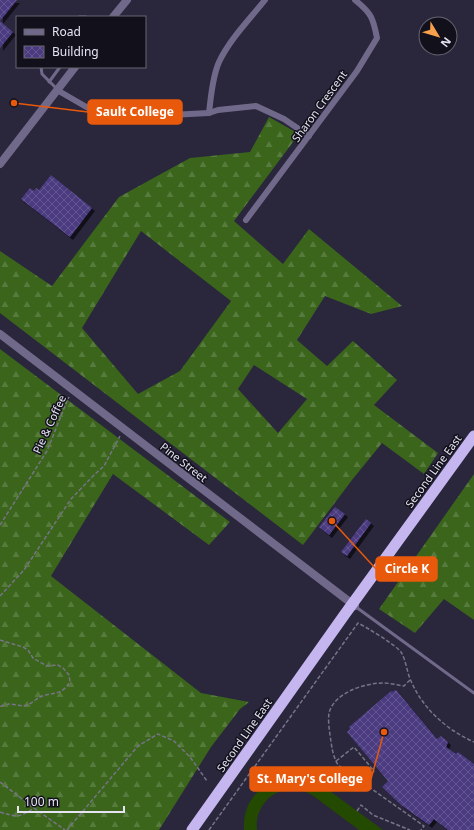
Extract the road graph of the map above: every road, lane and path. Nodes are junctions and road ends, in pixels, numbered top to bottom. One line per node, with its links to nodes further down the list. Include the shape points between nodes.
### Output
1 (127, 0): 4 (street)
2 (265, 0): 10 (street, via 229,44 219,63 213,81)
3 (355, 0): 11 (street, Sharon Crescent, via 374,20 377,38 357,71)
4 (114, 16)
5 (41, 68): 8 (lane, via 42,74)
6 (59, 68): 8 (lane)
7 (74, 68): 9 (street)
8 (49, 82): 9 (lane)
9 (57, 90): 10 (street, via 95,112 112,118); 12 (street)
10 (209, 114): 11 (street, via 218,110 256,106 284,119)
11 (310, 136): 13 (street, Sharon Crescent)
12 (0, 164)
13 (246, 220)
14 (0, 334): 15 (street, Pine Street)
15 (74, 391): 16 (street, Pine Street); 18 (path, Pie & Coffee, via 67,401 47,450)
16 (124, 429): 19 (path, via 104,466 71,499 24,570); 20 (street, Pine Street)
17 (474, 436): 20 (highway, Second Line East)
18 (0, 525)
19 (0, 596)
20 (354, 605): 23 (lane); 34 (highway, Second Line East)
21 (0, 640): 24 (path, via 24,647 33,658 47,666 58,665 63,668 70,682 56,694 43,695 27,705 13,704)
22 (410, 680): 25 (path, via 435,716 449,728); 26 (path, via 404,686 383,683 355,688 345,693 333,705 329,724 332,754); 35 (path, via 400,651 358,623)
23 (474, 693)
24 (0, 707)
25 (474, 742)
26 (336, 760): 29 (path, via 338,765); 29 (path, via 354,747 374,771)
27 (207, 781): 33 (path, via 190,757 174,741 158,734 138,746)
28 (0, 782): 30 (path)
29 (362, 782): 37 (path, via 424,826)
30 (34, 808): 32 (path, via 23,816); 33 (path)
31 (358, 811): 36 (path, via 361,806 373,815)
32 (0, 812)
33 (66, 830)
34 (192, 830)
35 (209, 830)
36 (410, 830)
37 (421, 830)

